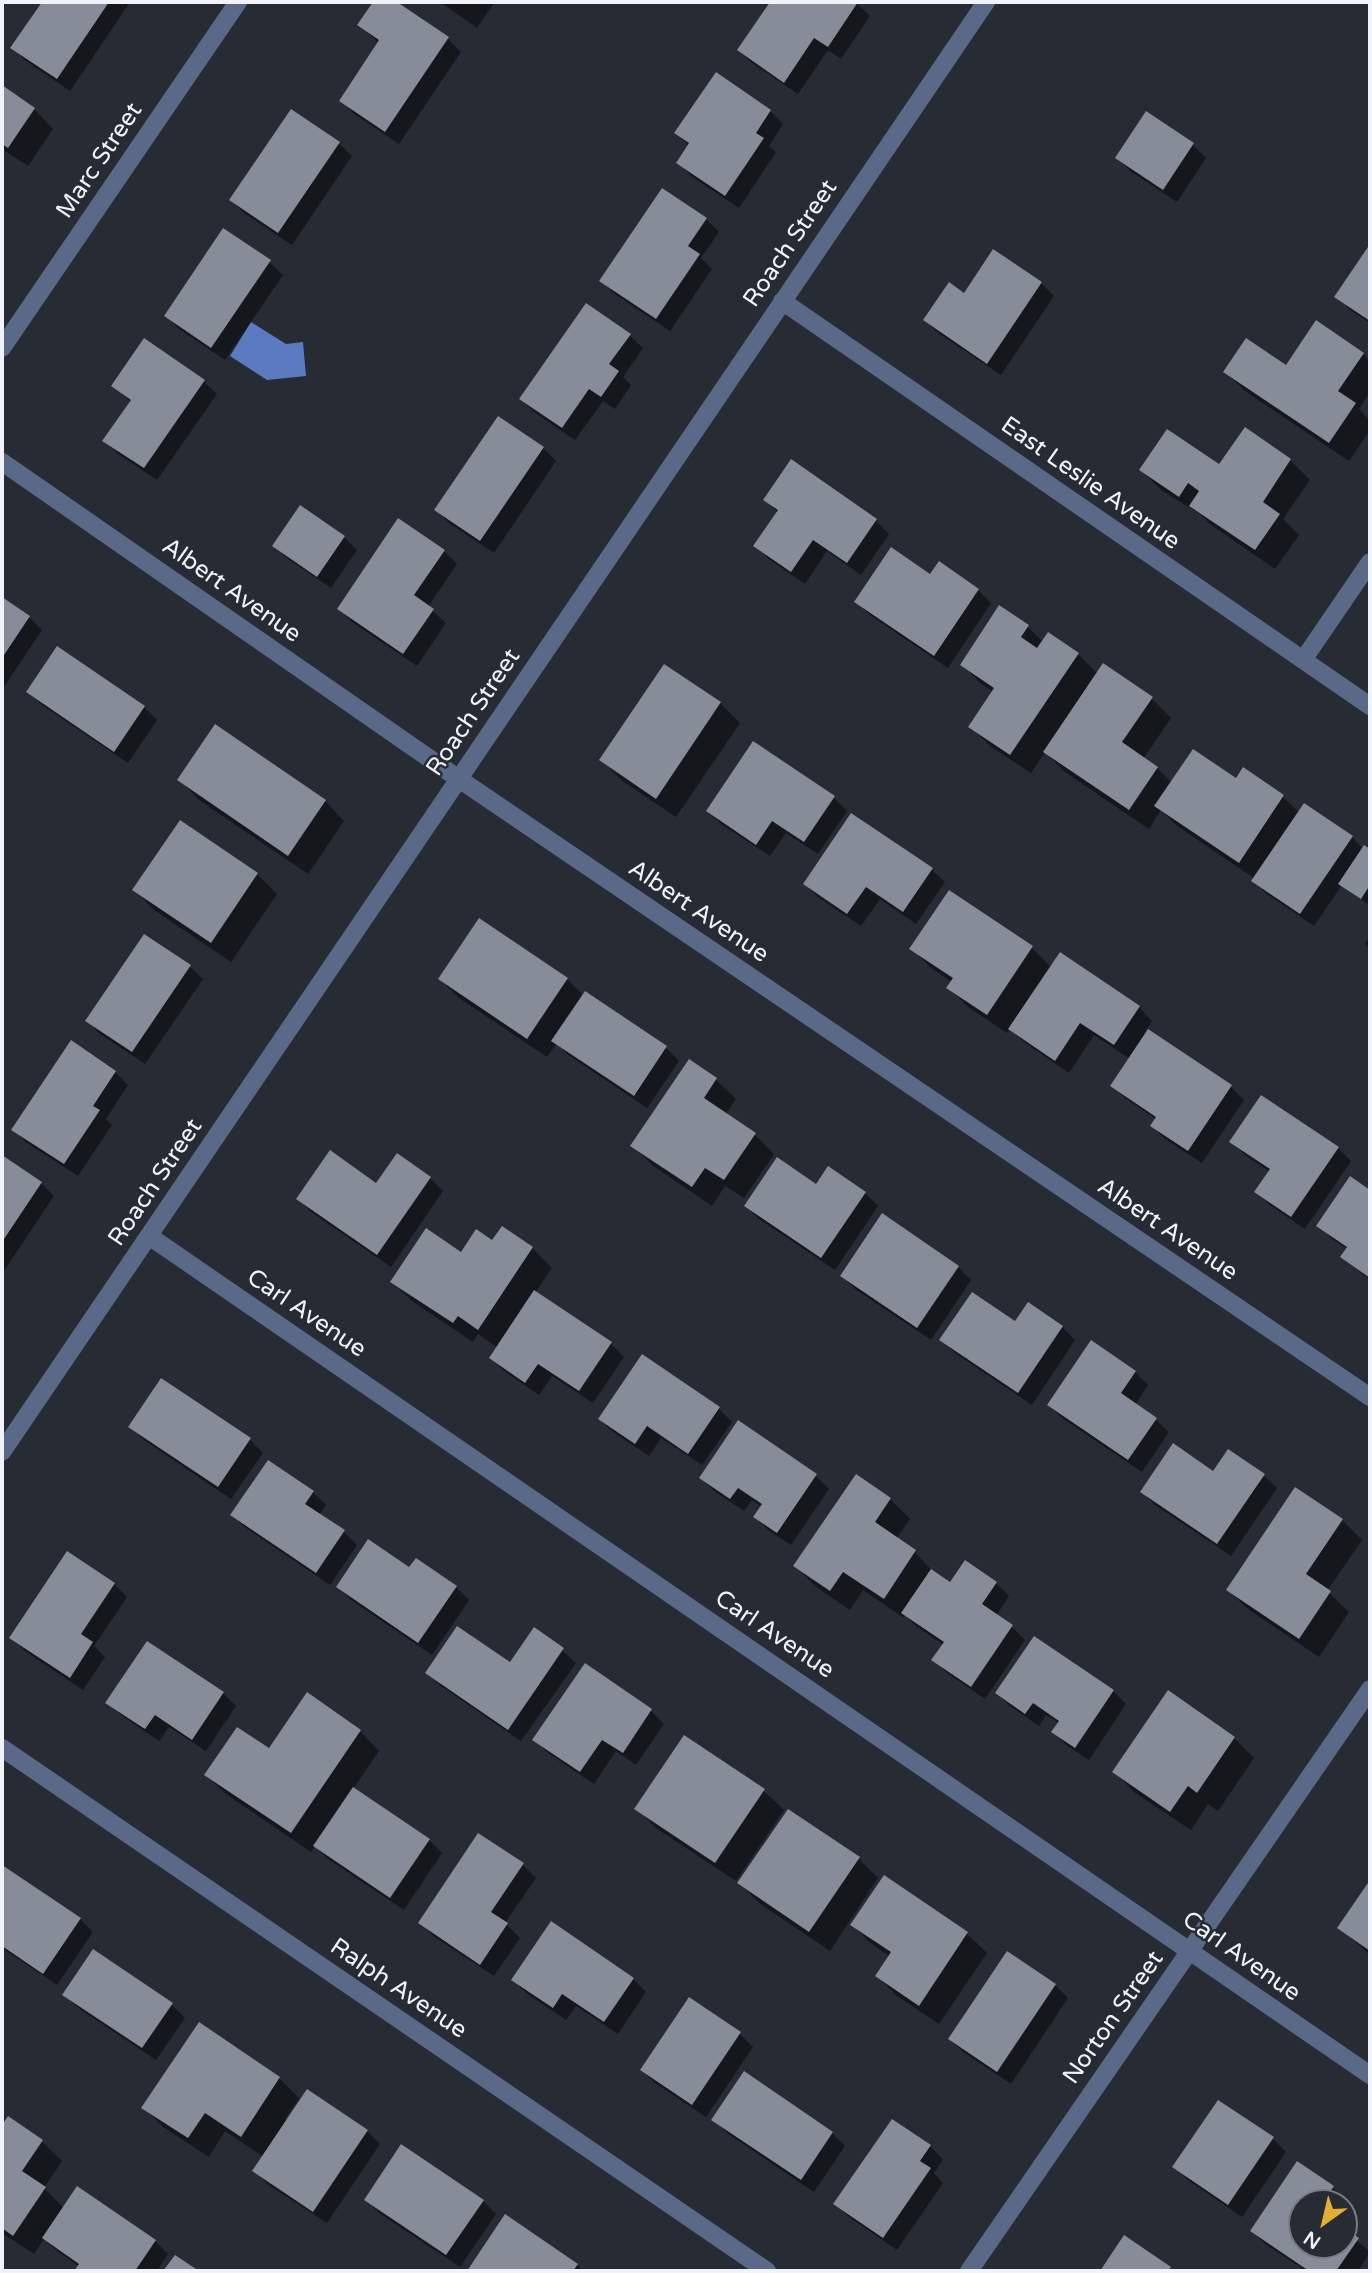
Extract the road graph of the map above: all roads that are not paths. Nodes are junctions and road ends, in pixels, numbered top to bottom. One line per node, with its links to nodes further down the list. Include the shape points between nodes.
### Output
1 (238, 2): 4 (street, Marc Street)
2 (986, 2): 3 (street, Roach Street)
3 (782, 301): 7 (street, East Leslie Avenue); 9 (street, Roach Street)
4 (2, 348)
5 (2, 462): 9 (street, Albert Avenue)
6 (1370, 562): 7 (street)
7 (1303, 660): 8 (street, East Leslie Avenue)
8 (1370, 706)
9 (458, 779): 10 (street, Roach Street); 11 (street, Albert Avenue)
10 (149, 1236): 12 (street, Roach Street); 15 (street, Carl Avenue)
11 (1370, 1397)
12 (2, 1452)
13 (1370, 1689): 15 (street, Norton Street)
14 (2, 1748): 17 (street, Ralph Avenue)
15 (1191, 1952): 16 (street, Carl Avenue); 18 (street, Norton Street)
16 (1370, 2075)
17 (767, 2271)
18 (969, 2271)

